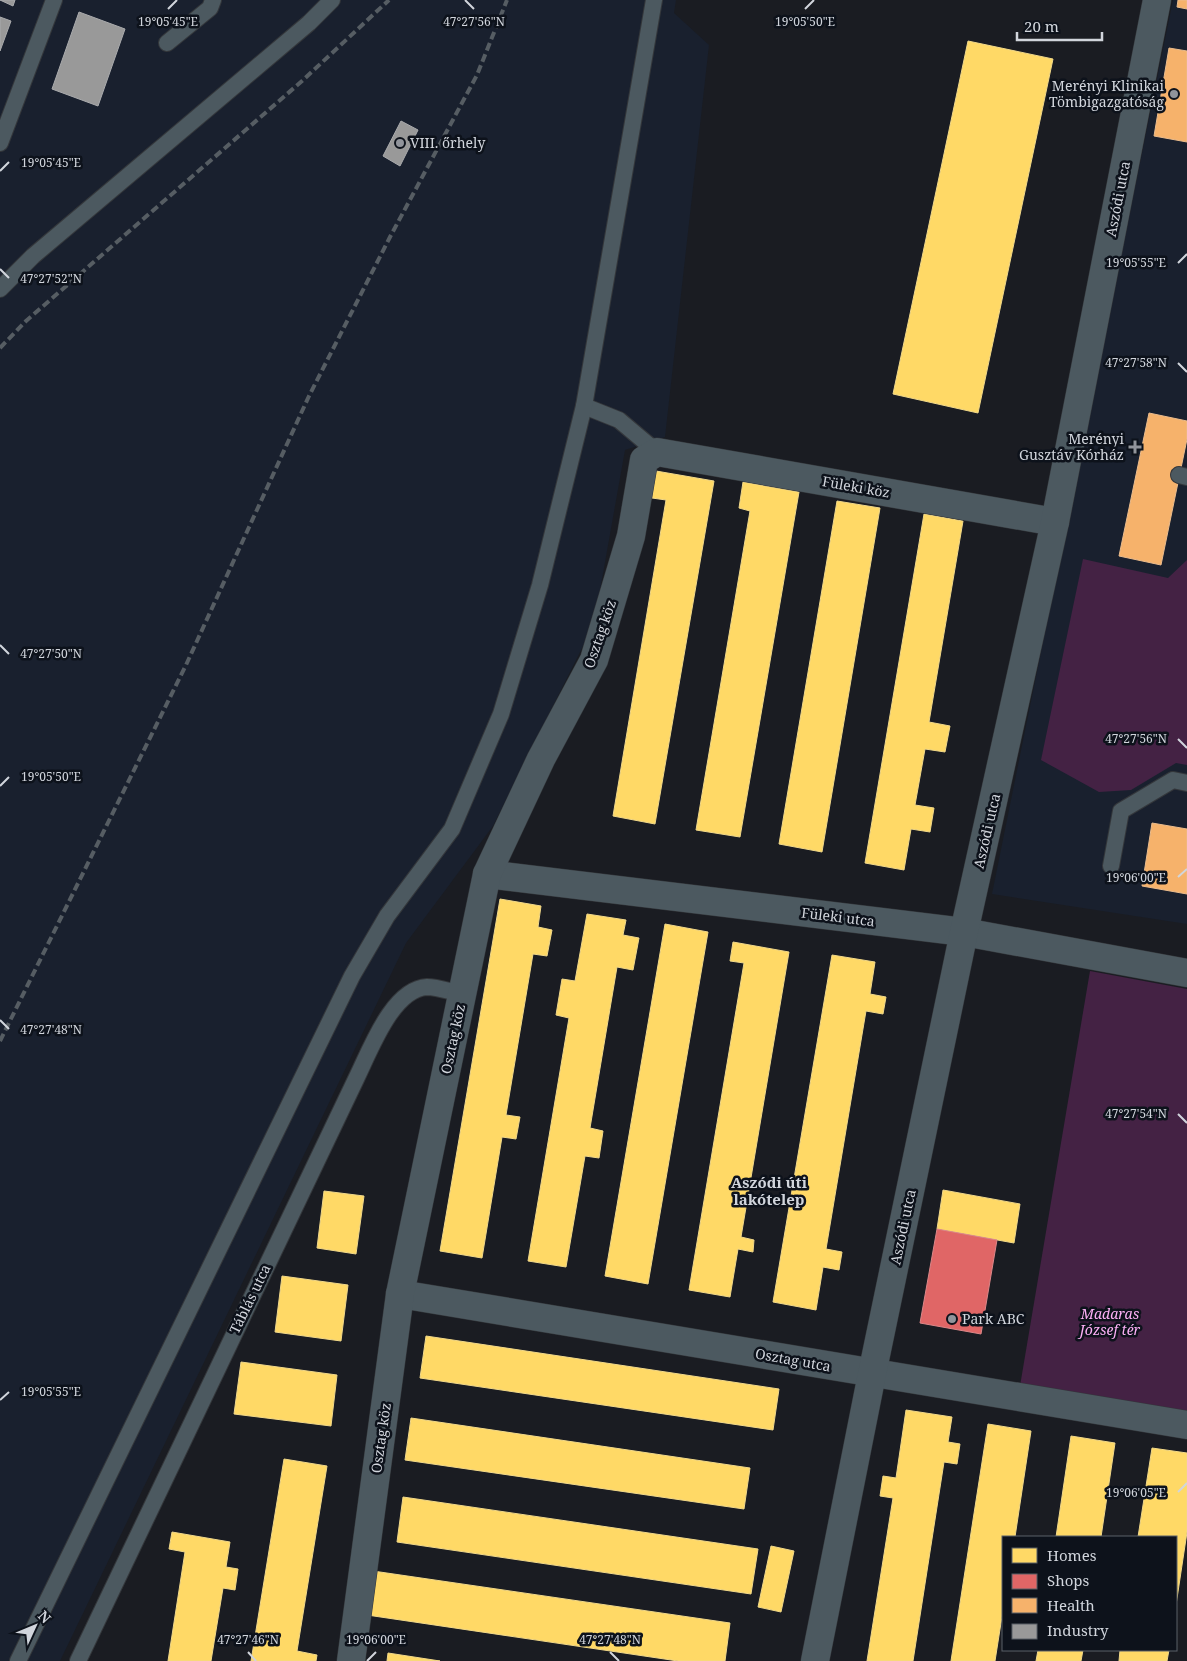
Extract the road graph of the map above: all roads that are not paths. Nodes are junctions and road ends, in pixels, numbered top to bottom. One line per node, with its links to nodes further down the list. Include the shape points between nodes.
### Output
1 (54, 0): 7 (lane)
2 (213, 0): 6 (lane, via 210,8)
3 (332, 0): 8 (lane, via 302,29 33,256)
4 (654, 0): 9 (lane)
5 (1157, 0): 11 (street, Aszódi utca)
6 (167, 43)
7 (0, 143)
8 (0, 289)
9 (584, 406): 10 (lane, via 619,420); 21 (lane, via 540,585 501,714 452,829 387,916 352,976)
10 (657, 452): 11 (street, Füleki köz); 14 (street, Osztag köz, via 644,460 631,536 594,660 541,759)
11 (1056, 522): 15 (street, Aszódi utca)
12 (1187, 783): 13 (lane, via 1173,780 1121,811)
13 (1111, 866)
14 (487, 874): 15 (street, Füleki utca); 17 (street, Osztag köz)
15 (964, 932): 16 (street, Füleki utca); 19 (street, Aszódi utca)
16 (1187, 973)
17 (462, 994): 18 (street, Osztag köz); 22 (lane, Táblás utca, via 428,987 412,992 395,1006 356,1078)
18 (400, 1294): 19 (street, Osztag utca); 23 (street, Osztag köz)
19 (872, 1374): 20 (street, Osztag utca); 24 (street, Aszódi utca)
20 (1187, 1425)
21 (18, 1661)
22 (78, 1661)
23 (351, 1661)
24 (815, 1661)

